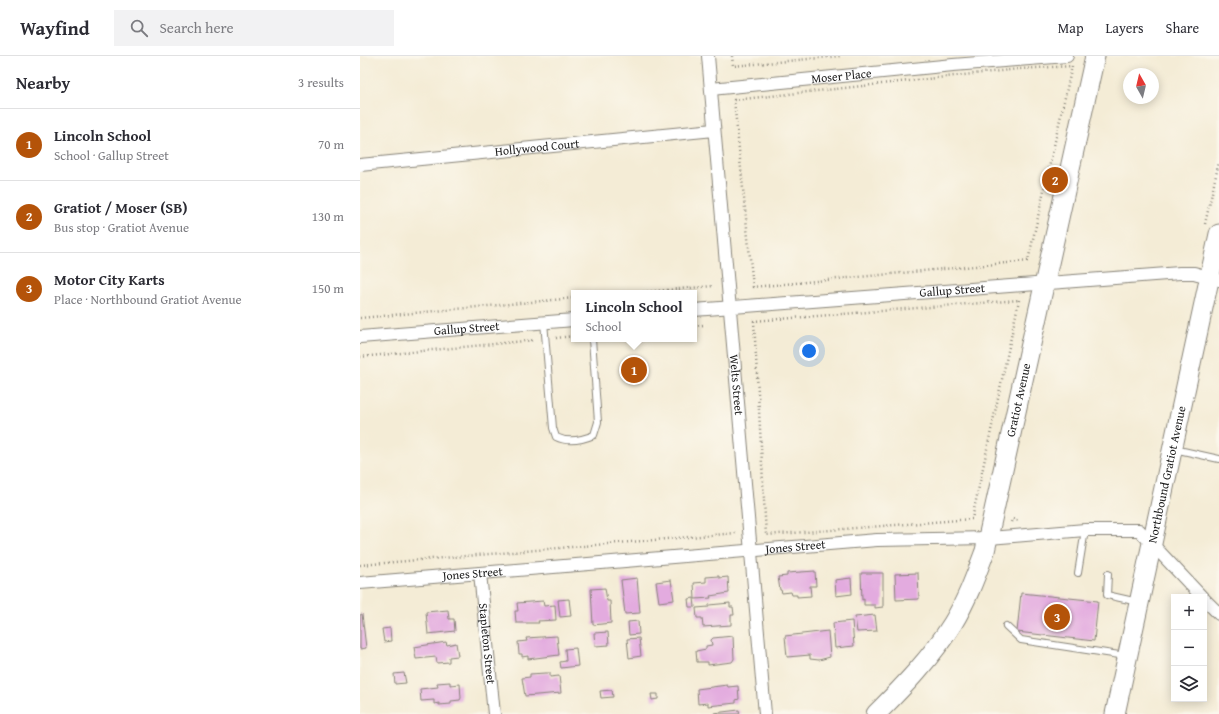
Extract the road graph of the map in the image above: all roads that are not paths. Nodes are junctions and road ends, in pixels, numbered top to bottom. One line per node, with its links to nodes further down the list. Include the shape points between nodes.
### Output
1 (708, 56): 4 (street, Welts Street)
2 (1067, 56): 4 (street, Moser Place)
3 (1095, 56): 9 (main road, Gratiot Avenue)
4 (710, 89): 5 (street, Welts Street)
5 (714, 130): 6 (street, Hollywood Court); 10 (street, Welts Street)
6 (360, 165)
7 (1212, 230): 8 (main road, Northbound Gratiot Avenue)
8 (1214, 278): 9 (street, Gallup Street, via 1194,273 1180,273); 16 (main road, Northbound Gratiot Avenue)
9 (1044, 284): 10 (street, Gallup Street); 19 (main road, Gratiot Avenue)
10 (730, 307): 11 (street, Gallup Street); 21 (street, Welts Street)
11 (697, 310)
12 (571, 320): 13 (street, Gallup Street)
13 (544, 322): 14 (street, Gallup Street); 15 (lane, via 553,428 556,437 564,441 594,435 598,422)
14 (360, 337)
15 (592, 342)
16 (1173, 448): 17 (lane); 20 (main road, Northbound Gratiot Avenue)
17 (1219, 459)
18 (1085, 530): 19 (street, Jones Street); 20 (street, Jones Street, via 1139,530); 23 (lane)
19 (989, 538): 21 (street, Jones Street, via 877,540); 34 (main road, Gratiot Avenue, via 970,589 953,624 921,666)
20 (1152, 544): 26 (street, Jones Street); 27 (main road, Northbound Gratiot Avenue)
21 (749, 549): 22 (street, Jones Street); 33 (street, Welts Street)
22 (480, 573): 25 (street, Jones Street); 32 (street, Stapleton Street)
23 (1078, 573)
24 (1108, 574): 27 (lane, via 1107,595)
25 (360, 583)
26 (1199, 594)
27 (1140, 602): 31 (main road, Northbound Gratiot Avenue)
28 (1207, 602): 29 (street, Jones Street)
29 (1219, 614)
30 (1006, 626): 31 (lane, via 1021,640)
31 (1127, 656): 35 (main road, Northbound Gratiot Avenue)
32 (494, 714)
33 (765, 714)
34 (876, 714)
35 (1114, 714)

